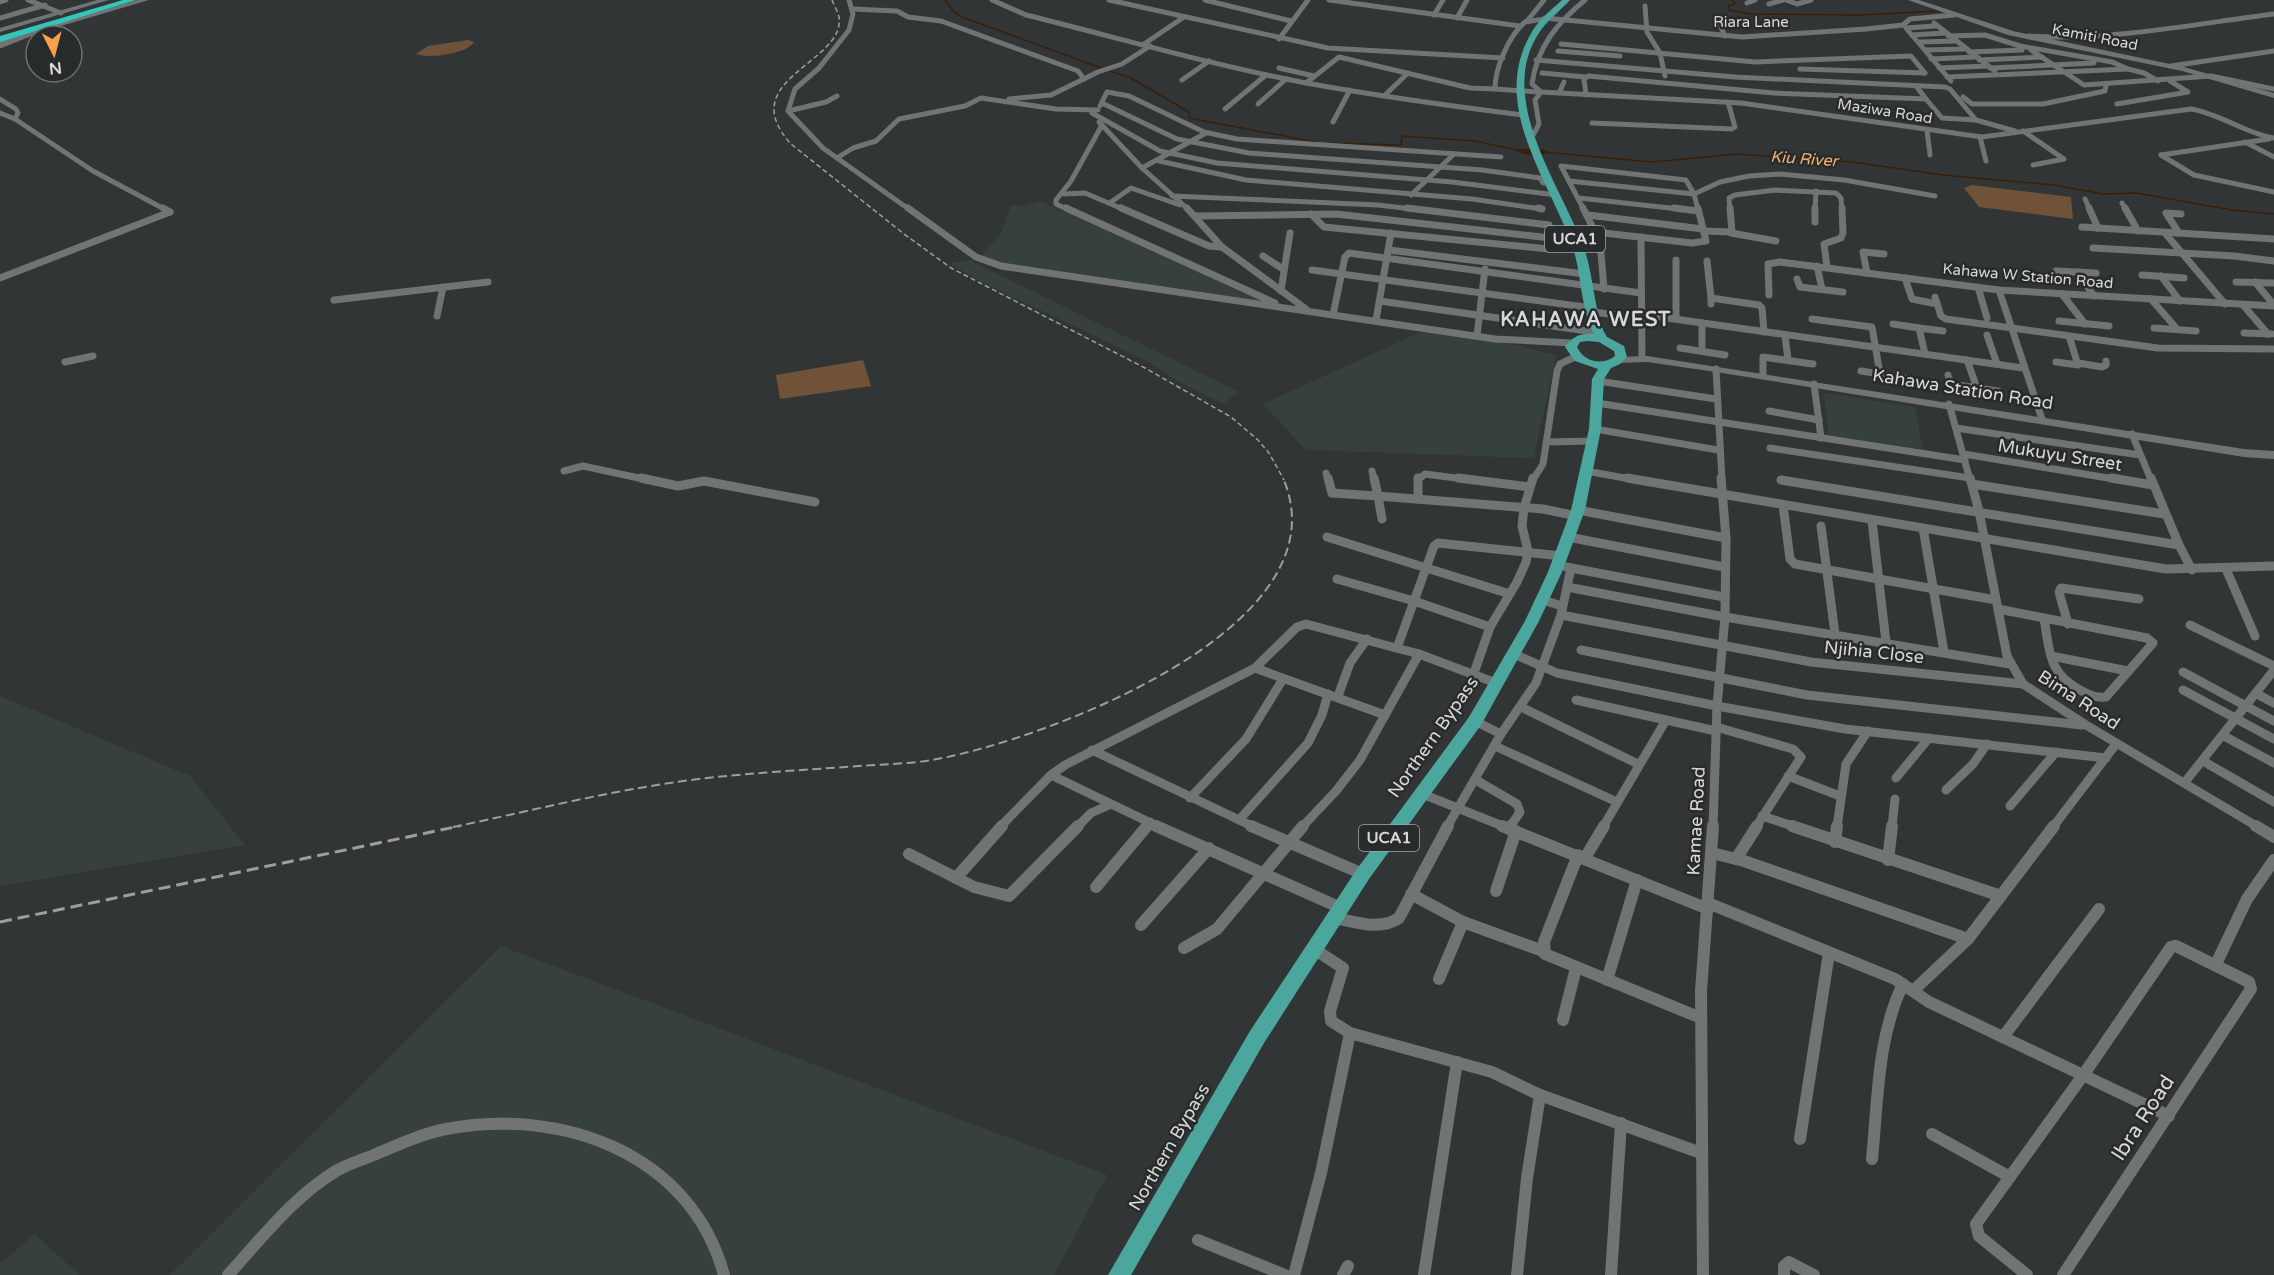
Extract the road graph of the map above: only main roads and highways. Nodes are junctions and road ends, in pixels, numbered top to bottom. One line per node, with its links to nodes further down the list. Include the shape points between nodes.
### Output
1 (105, 0): 10 (main road)
2 (117, 0): 10 (highway)
3 (134, 0): 8 (highway); 10 (highway)
4 (145, 0): 8 (main road)
5 (1566, 0): 7 (main road, UCA1)
6 (1912, 0): 11 (main road, Kamiti Road, via 2024,36 2171,66)
7 (1556, 9): 9 (main road); 12 (main road, UCA1, via 1538,20 1519,84 1523,115 1534,149 1570,225 1586,274)
8 (96, 14): 10 (main road, via 33,33)
9 (1562, 19)
10 (0, 38)
11 (2274, 96)
12 (1594, 334): 13 (main road); 13 (main road, via 1577,353)
13 (1608, 367): 14 (main road, Kahawa Station Road, via 1644,358); 15 (main road, Northern Bypass / UCA1, via 1597,403 1578,513 1563,563 1514,654 1475,721 1363,874 1257,1037)
14 (2274, 455)
15 (1119, 1275)

